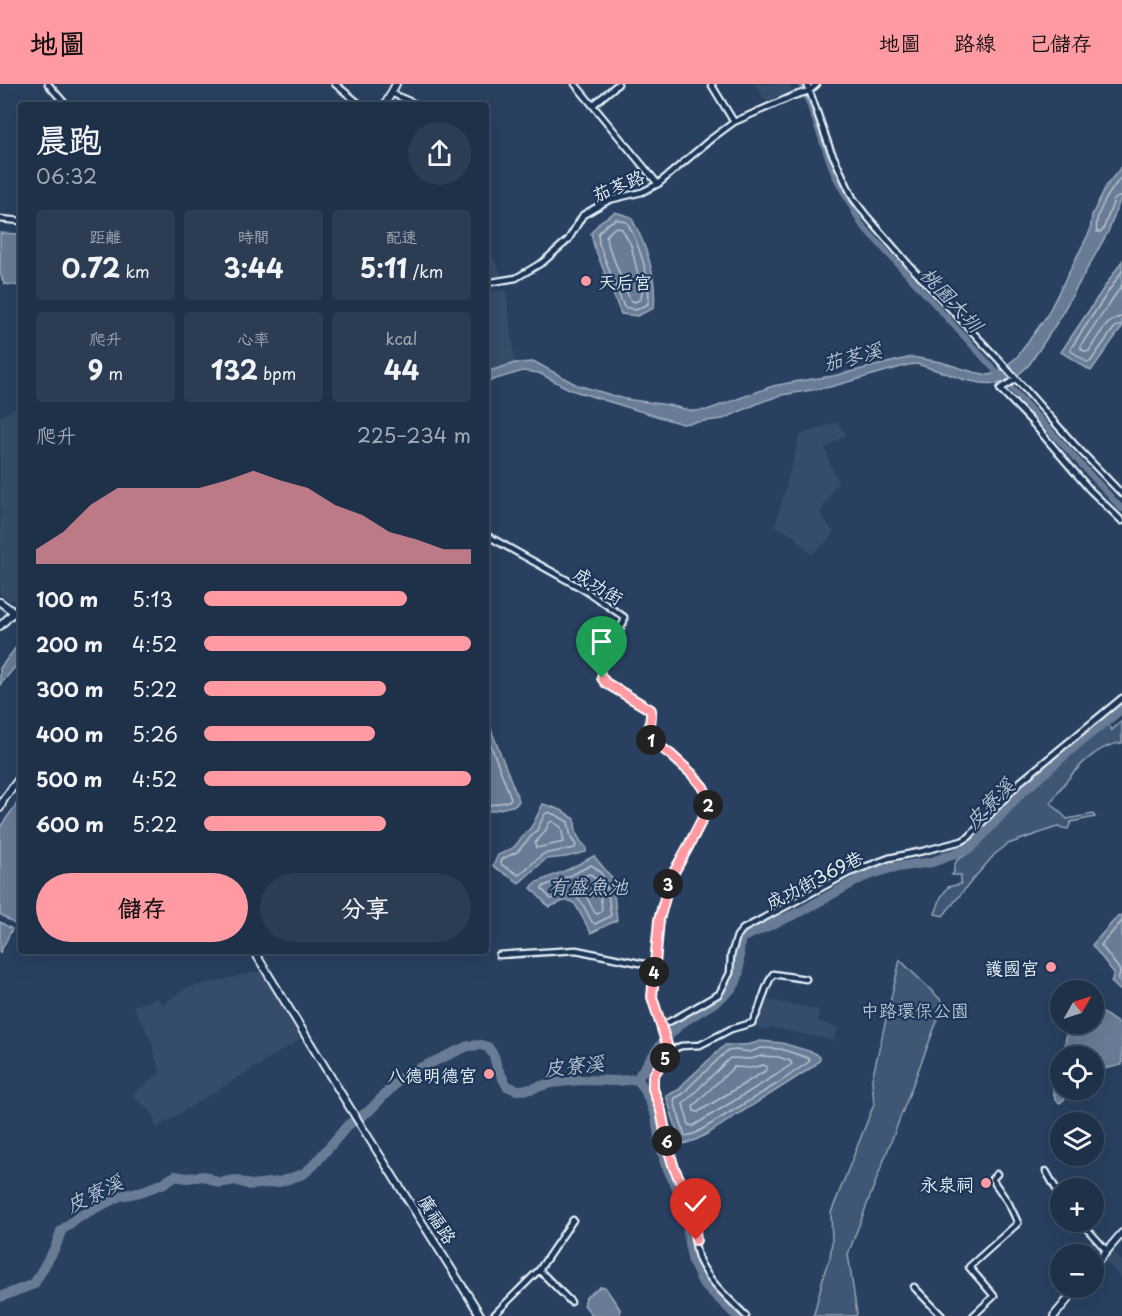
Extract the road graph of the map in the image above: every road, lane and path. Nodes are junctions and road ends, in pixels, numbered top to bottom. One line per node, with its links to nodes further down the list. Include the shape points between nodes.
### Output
1 (48, 84): 11 (street)
2 (335, 84): 12 (street)
3 (396, 84): 10 (street)
4 (575, 84): 15 (street)
5 (618, 84): 15 (street)
6 (711, 84): 16 (street)
7 (807, 84): 9 (street)
8 (817, 84): 9 (street)
9 (808, 91): 16 (street, 茄苳路); 21 (street, via 853,198 909,265)
10 (391, 93): 13 (street); 14 (street)
11 (63, 102)
12 (357, 102)
13 (386, 102)
14 (411, 102)
15 (593, 105): 17 (street)
16 (734, 122): 17 (street, 茄苳路)
17 (658, 184): 20 (street, 茄苳路, via 599,205 584,215 568,240 543,262 516,278)
18 (0, 219): 19 (street)
19 (18, 221)
20 (489, 282)
21 (1016, 379): 22 (street); 23 (street, via 1000,389)
22 (1122, 494)
23 (1122, 521)
24 (489, 537): 35 (street, 成功街, via 583,589 624,617 602,669 602,678 651,710 651,740 691,773 709,800 670,879 659,920)
25 (0, 602): 27 (street)
26 (18, 608): 27 (street)
27 (15, 612): 28 (street); 29 (street)
28 (18, 615)
29 (0, 626)
30 (1122, 698): 37 (street, 成功街369巷, via 1020,782 969,837 849,873 743,929 737,936 730,973 719,994)
31 (18, 780): 32 (street)
32 (0, 808)
33 (256, 954): 51 (street, 廣福路)
34 (499, 955): 35 (street, via 576,950)
35 (654, 966): 37 (street, 成功街, via 652,997)
36 (806, 979): 38 (street, via 773,974 752,1023 700,1045)
37 (661, 1026): 38 (street, 成功街)
38 (669, 1049): 53 (street, via 653,1076 653,1089 674,1168 691,1203 697,1252 714,1284)
39 (1046, 1171): 41 (street)
40 (997, 1174): 55 (street, via 992,1179 1018,1223 969,1267 994,1296)
41 (1050, 1178)
42 (573, 1220): 47 (street)
43 (1090, 1232): 45 (street)
44 (1122, 1233): 45 (street)
45 (1106, 1251): 46 (street)
46 (1104, 1254)
47 (539, 1270): 50 (street); 52 (street)
48 (914, 1287): 54 (street)
49 (1069, 1298): 56 (street)
50 (571, 1302)
51 (481, 1316)
52 (493, 1316)
53 (746, 1316)
54 (942, 1316)
55 (973, 1316)
56 (1054, 1316)

